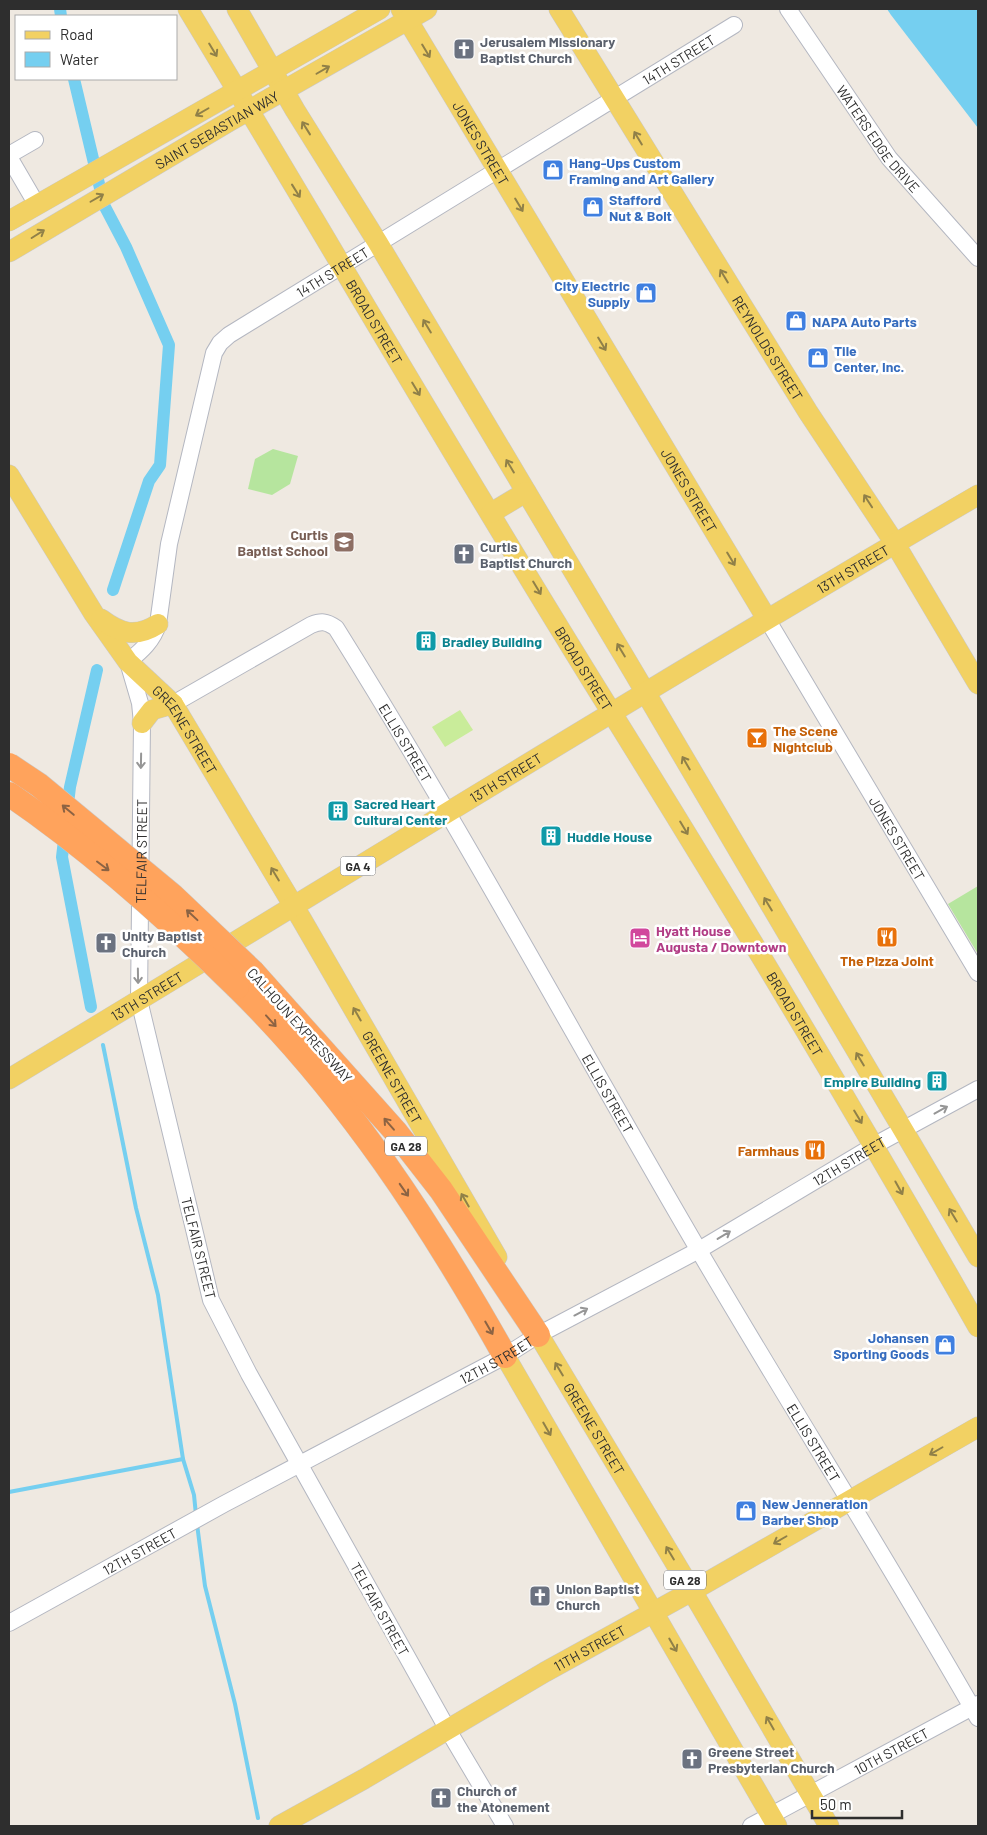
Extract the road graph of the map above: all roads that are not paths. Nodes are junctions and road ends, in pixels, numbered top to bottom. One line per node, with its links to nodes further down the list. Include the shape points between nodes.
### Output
1 (188, 9): 10 (main road, BROAD STREET, one-way to 10)
2 (237, 9): 9 (main road)
3 (380, 9): 9 (main road, SAINT SEBASTIAN WAY)
4 (427, 9): 7 (main road, SAINT SEBASTIAN WAY)
5 (559, 9): 12 (main road, REYNOLDS STREET)
6 (788, 9): 21 (street, WATERS EDGE DRIVE, via 889,158)
7 (404, 14): 11 (main road, SAINT SEBASTIAN WAY, one-way to 7); 16 (main road, JONES STREET, one-way to 16)
8 (734, 25): 12 (street, 14TH STREET)
9 (272, 72): 10 (main road, SAINT SEBASTIAN WAY); 11 (main road)
10 (238, 91): 13 (main road, BROAD STREET); 17 (main road, SAINT SEBASTIAN WAY, one-way to 17)
11 (284, 92): 13 (main road, SAINT SEBASTIAN WAY); 19 (main road, one-way to 11)
12 (614, 100): 16 (street, 14TH STREET); 27 (main road, REYNOLDS STREET, one-way to 12, via 808,412)
13 (249, 111): 20 (main road, SAINT SEBASTIAN WAY, one-way to 13); 22 (main road, BROAD STREET, one-way to 22)
14 (35, 140): 15 (street)
15 (9, 156): 17 (street)
16 (498, 170): 19 (street, 14TH STREET); 29 (main road, JONES STREET, one-way to 29)
17 (37, 205): 18 (main road, SAINT SEBASTIAN WAY)
18 (9, 221)
19 (378, 243): 22 (street, 14TH STREET); 24 (main road, one-way to 19)
20 (9, 252)
21 (978, 258)
22 (342, 266): 26 (main road, BROAD STREET, one-way to 26); 30 (street, 14TH STREET, via 230,335 214,353 170,534)
23 (9, 475): 28 (main road, GREENE STREET)
24 (526, 492): 26 (main road); 33 (main road, one-way to 24)
25 (978, 495): 27 (main road, 13TH STREET)
26 (491, 513): 35 (main road, BROAD STREET, one-way to 35)
27 (894, 542): 29 (main road, 13TH STREET); 32 (main road, REYNOLDS STREET)
28 (94, 614): 30 (main road, via 123,632 135,634); 31 (main road, GREENE STREET)
29 (767, 619): 33 (main road, 13TH STREET); 43 (street, JONES STREET)
30 (158, 624): 31 (street, 14TH STREET, via 155,635)
31 (128, 662): 34 (main road, GREENE STREET); 36 (street, TELFAIR STREET, via 140,703)
32 (978, 684)
33 (646, 692): 35 (main road, 13TH STREET); 41 (main road, one-way to 33)
34 (173, 704): 36 (main road, via 152,710); 39 (street, ELLIS STREET, via 311,625 328,622 339,634); 40 (main road, GREENE STREET, one-way to 34)
35 (612, 712): 39 (main road, 13TH STREET / GA 4); 42 (main road, BROAD STREET, one-way to 42)
36 (142, 723): 45 (street, TELFAIR STREET, one-way to 45)
37 (9, 765): 44 (highway, CALHOUN EXPRESSWAY / GA 28, one-way to 37, bridge, via 173,896 39,785)
38 (9, 794): 44 (highway, CALHOUN EXPRESSWAY / GA 28, one-way to 44, bridge)
39 (448, 812): 40 (main road, 13TH STREET / GA 4); 50 (street, ELLIS STREET)
40 (293, 905): 45 (main road, 13TH STREET / GA 4); 53 (main road, GREENE STREET, one-way to 40, via 483,1230)
41 (788, 936): 42 (main road); 48 (main road, one-way to 41)
42 (760, 953): 49 (main road, BROAD STREET, one-way to 49)
43 (978, 973)
44 (245, 979): 53 (highway, CALHOUN EXPRESSWAY / GA 28, one-way to 44, via 440,1190 395,1131); 54 (highway, CALHOUN EXPRESSWAY / GA 28, one-way to 54, via 268,1017 356,1122 416,1207)
45 (139, 1000): 46 (main road, 13TH STREET / GA 4); 56 (street, TELFAIR STREET, via 211,1300)
46 (9, 1079)
47 (978, 1089): 48 (street, 12TH STREET, one-way to 47)
48 (903, 1131): 49 (street, 12TH STREET); 51 (main road, one-way to 48)
49 (875, 1145): 50 (street, 12TH STREET, one-way to 49); 52 (main road, BROAD STREET, one-way to 52)
50 (699, 1250): 53 (street, 12TH STREET, one-way to 50); 57 (street, ELLIS STREET)
51 (978, 1257)
52 (978, 1327)
53 (538, 1335): 54 (street, 12TH STREET); 58 (main road, GREENE STREET / GA 28, one-way to 53)
54 (505, 1356): 56 (street, 12TH STREET); 59 (main road, GA 28, one-way to 59)
55 (978, 1427): 57 (main road, 11TH STREET, one-way to 57)
56 (300, 1465): 60 (street, 12TH STREET); 62 (street, TELFAIR STREET)
57 (850, 1499): 58 (main road, 11TH STREET, one-way to 58); 61 (street, ELLIS STREET)
58 (692, 1591): 59 (main road, 11TH STREET); 63 (main road, GREENE STREET / GA 28, one-way to 58)
59 (654, 1612): 62 (main road, 11TH STREET); 64 (main road, GA 28, one-way to 64)
60 (9, 1623)
61 (976, 1710): 63 (street, 10TH STREET)
62 (448, 1730): 65 (main road, 11TH STREET); 66 (street, TELFAIR STREET)
63 (810, 1793): 64 (street, 10TH STREET); 68 (main road, GREENE STREET / GA 28)
64 (774, 1821): 67 (street, 10TH STREET)
65 (284, 1825)
66 (505, 1826)
67 (751, 1826)
68 (829, 1826)

